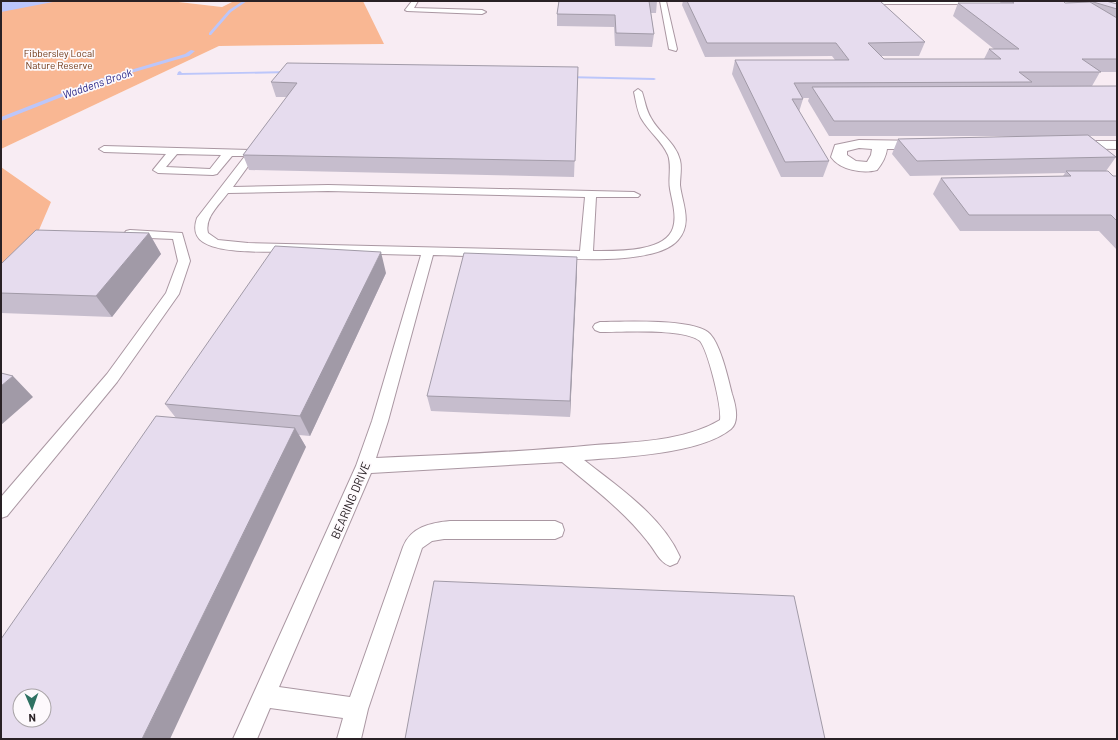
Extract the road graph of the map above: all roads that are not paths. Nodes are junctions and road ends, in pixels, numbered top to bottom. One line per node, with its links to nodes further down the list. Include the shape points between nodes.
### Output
1 (415, 1): 7 (lane, via 409,10)
2 (663, 1): 8 (lane)
3 (1076, 1): 6 (lane)
4 (854, 2): 5 (lane)
5 (1031, 2)
6 (1038, 2)
7 (482, 12)
8 (673, 49)
9 (638, 92): 24 (lane, via 647,120 662,138 675,162 679,230 666,243 653,249 618,255)
10 (264, 137): 18 (lane)
11 (880, 145): 12 (street)
12 (943, 145)
13 (1054, 145): 14 (street)
14 (1117, 145)
15 (104, 149): 16 (lane)
16 (175, 150): 17 (lane); 17 (lane, via 158,170 213,172)
17 (230, 152): 18 (lane)
18 (252, 153): 19 (lane)
19 (225, 190): 20 (lane, via 328,188); 23 (lane, via 200,225 201,233 216,244)
20 (591, 194): 21 (lane); 24 (lane)
21 (634, 195)
22 (117, 233): 28 (lane, via 178,236 184,261 172,294 112,378)
23 (428, 251): 24 (lane); 27 (lane, BEARING DRIVE)
24 (586, 254)
25 (600, 327): 26 (lane, via 689,330 703,335 710,344 726,399 727,422 722,429 711,435 682,442)
26 (565, 455): 27 (lane); 30 (lane, via 636,513 659,538)
27 (365, 466): 31 (lane, BEARING DRIVE)
28 (1, 510)
29 (555, 530): 32 (lane, via 437,530 418,538 412,547)
30 (670, 558)
31 (264, 696): 32 (lane); 33 (lane, BEARING DRIVE)
32 (356, 709): 34 (lane)
33 (245, 739)
34 (349, 739)

